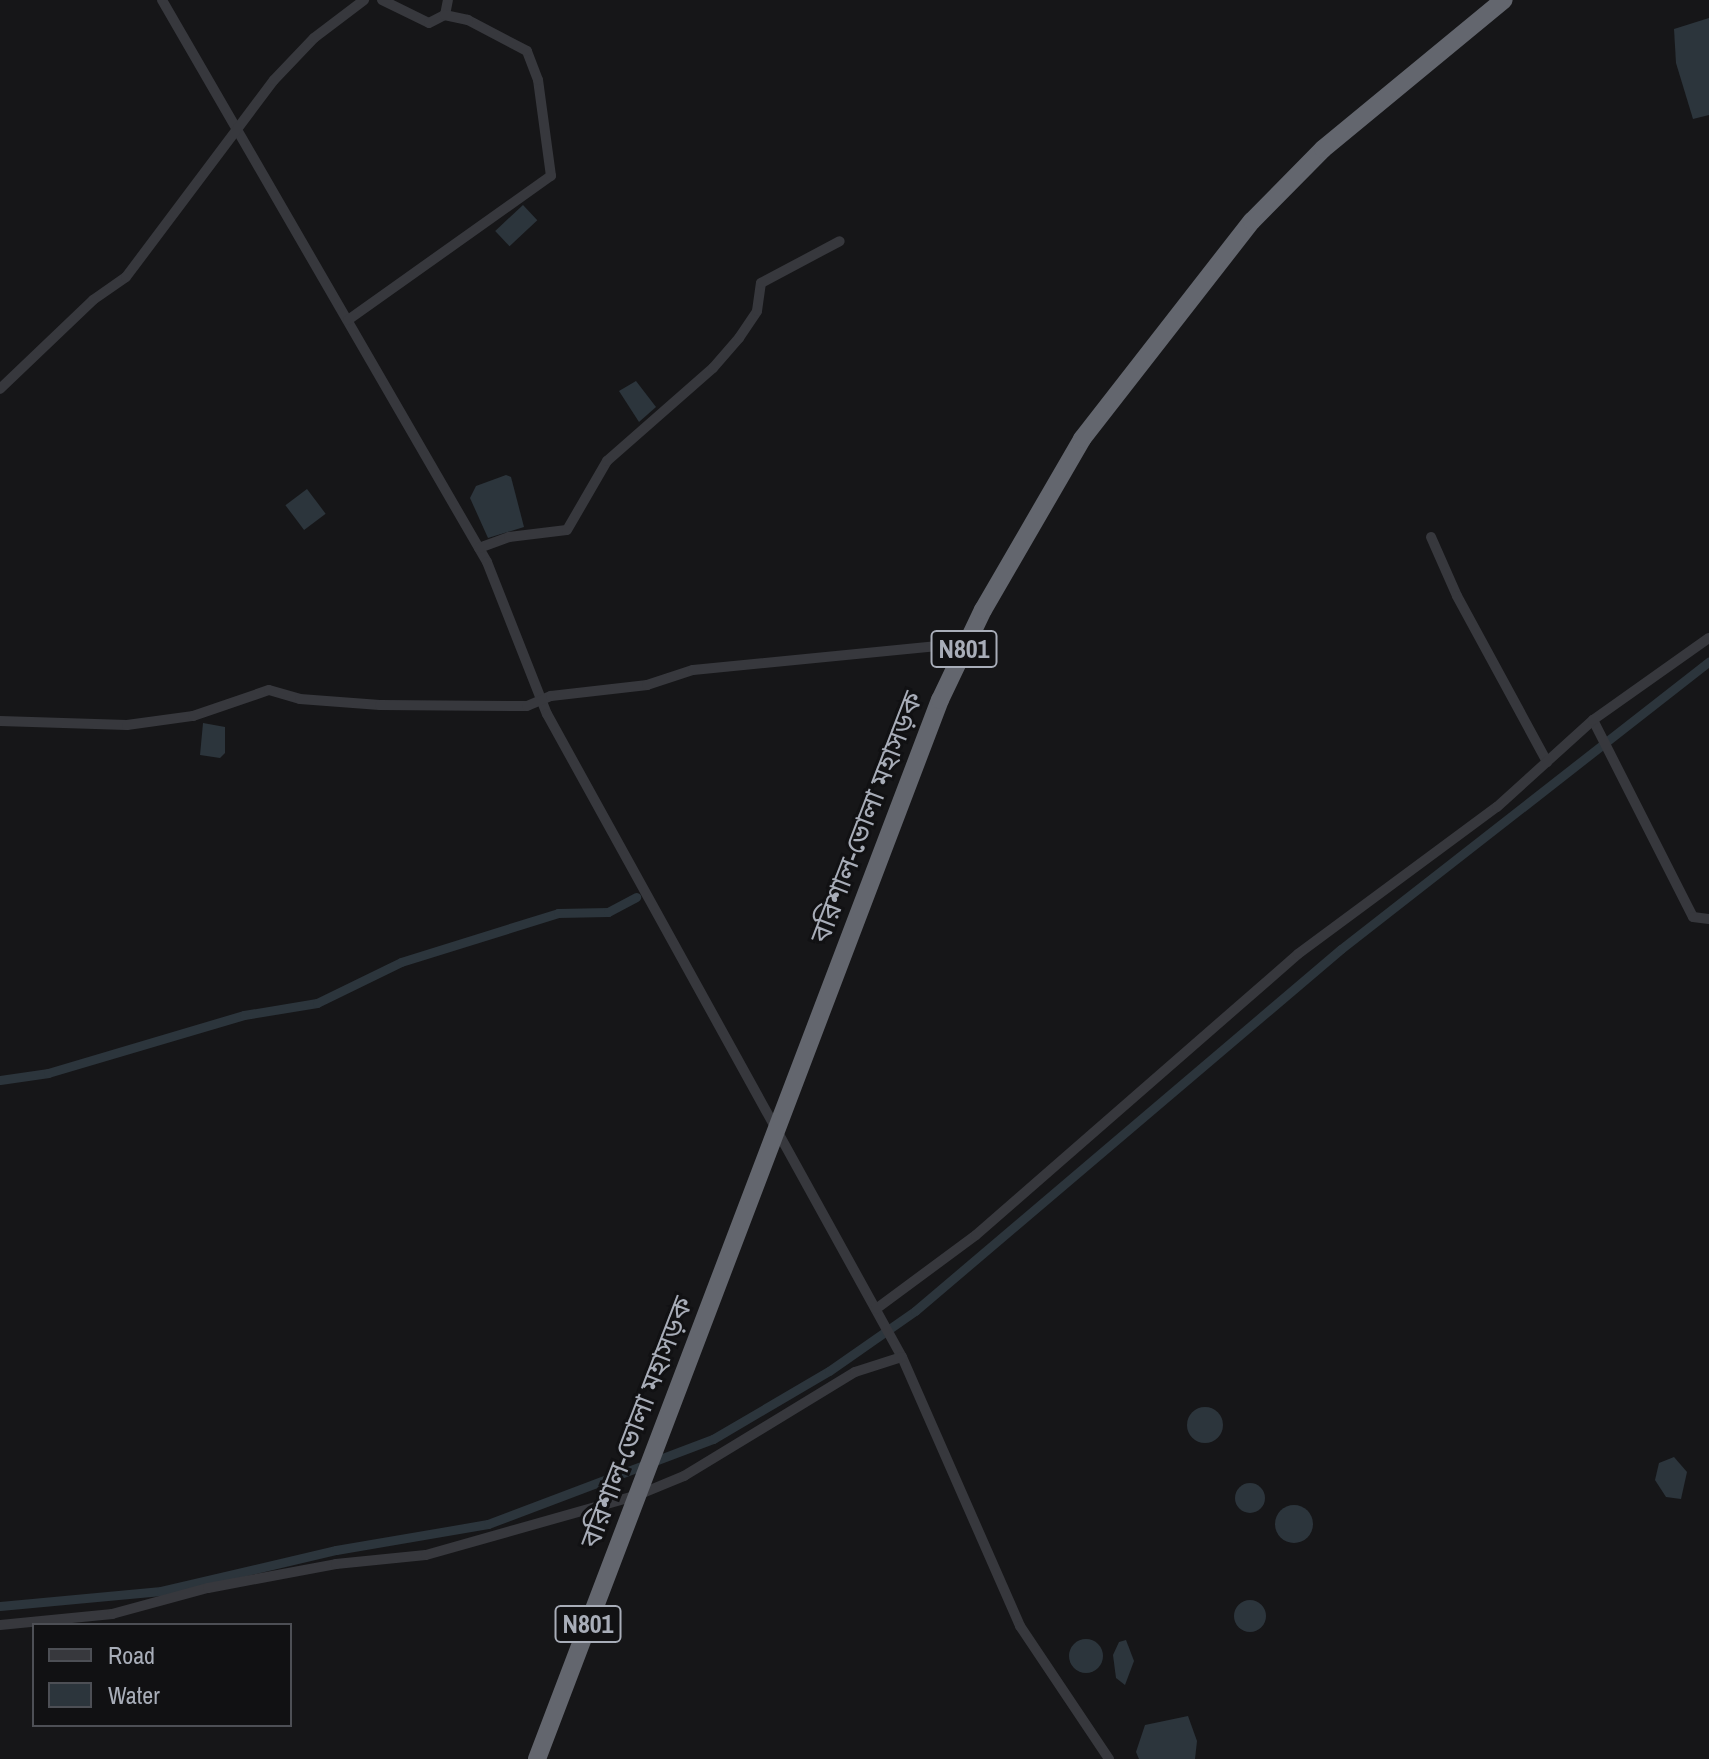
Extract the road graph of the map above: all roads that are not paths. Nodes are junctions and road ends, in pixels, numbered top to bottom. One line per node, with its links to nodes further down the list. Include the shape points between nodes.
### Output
1 (162, 0): 7 (street)
2 (364, 0): 7 (street, via 294,59)
3 (382, 0): 6 (street, via 429,23)
4 (448, 0): 6 (street)
5 (1504, 0): 14 (highway, বরিশাল-ভোলা মহাসড়ক / N801, via 1323,149 1252,221 1082,439)
6 (445, 15): 9 (street, via 468,20 527,51 538,80 551,176)
7 (239, 132): 9 (street); 10 (street, via 126,277 82,310)
8 (840, 241): 12 (street, via 761,283 757,311 739,338 713,368 607,461 567,530 509,537)
9 (348, 320): 12 (street)
10 (0, 389)
11 (1431, 537): 18 (street)
12 (479, 548): 15 (street)
13 (1709, 638): 17 (street)
14 (966, 643): 15 (street, via 693,670 647,685); 20 (highway, বরিশাল-ভোলা মহাসড়ক / N801)
15 (541, 700): 16 (street, via 488,708 391,706 300,699 269,690 193,716 127,725); 20 (street)
16 (0, 721)
17 (1596, 725): 18 (street); 19 (street, via 1693,917)
18 (1547, 762): 21 (street, via 1497,807 1298,954 976,1235)
19 (1709, 919)
20 (778, 1134): 21 (street); 23 (highway, বরিশাল-ভোলা মহাসড়ক / N801)
21 (878, 1313): 22 (street)
22 (902, 1357): 23 (street, via 855,1372 684,1476); 26 (street, via 1020,1626)
23 (639, 1492): 24 (street, via 426,1555 336,1564 208,1588 112,1614); 25 (highway, বরিশাল-ভোলা মহাসড়ক / N801)
24 (0, 1625)
25 (537, 1759)
26 (1109, 1759)

